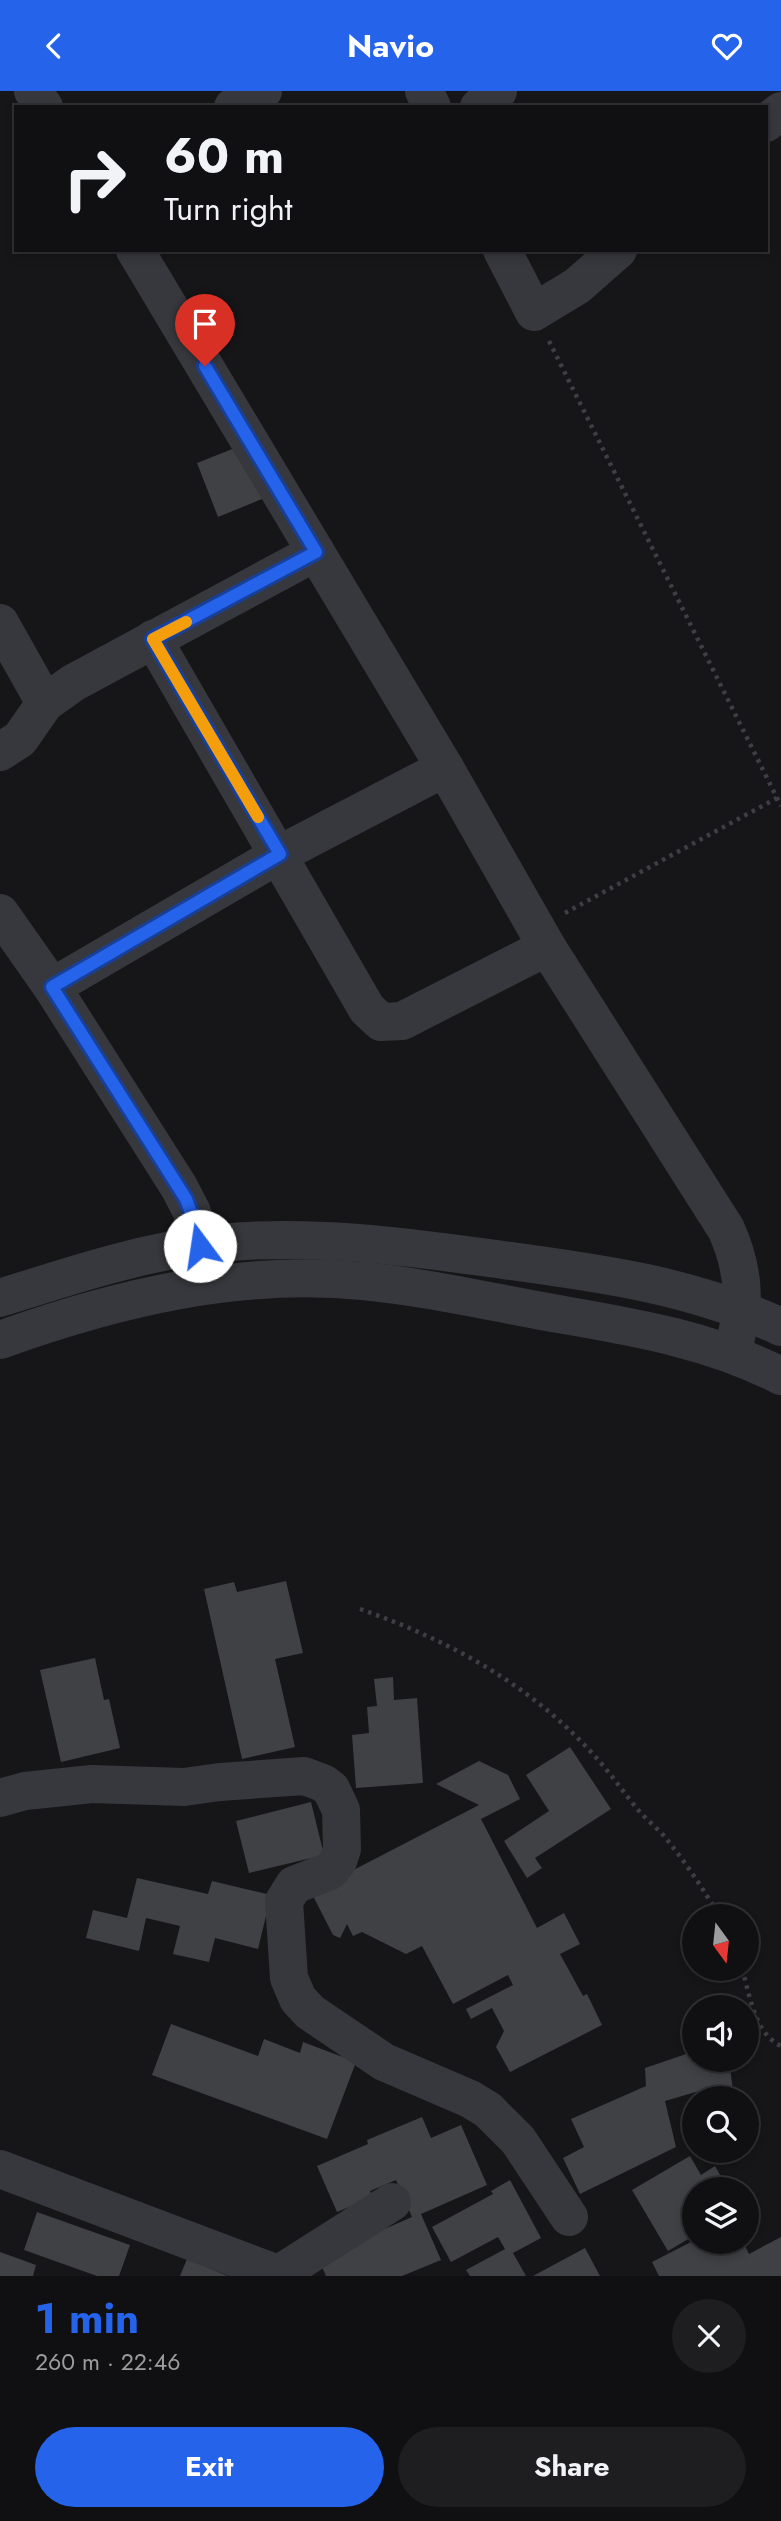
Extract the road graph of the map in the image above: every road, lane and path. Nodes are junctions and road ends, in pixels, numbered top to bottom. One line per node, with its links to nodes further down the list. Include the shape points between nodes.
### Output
1 (263, 91): 3 (street)
2 (498, 91): 4 (street)
3 (237, 105)
4 (481, 105)
5 (136, 252): 9 (street)
6 (503, 252): 8 (street)
7 (616, 252): 8 (street, via 577,286)
8 (534, 312): 15 (path)
9 (316, 552): 11 (street); 14 (street)
10 (0, 623): 12 (street)
11 (153, 639): 12 (street); 17 (street)
12 (46, 703): 13 (street, via 20,739)
13 (0, 752)
14 (445, 768): 17 (street); 19 (street)
15 (777, 798): 16 (path); 19 (path)
16 (781, 806)
17 (280, 854): 19 (street, via 367,1009 381,1022 402,1021); 20 (street)
18 (0, 913): 20 (street)
19 (542, 938): 23 (street, via 726,1229 741,1269)
20 (52, 987): 21 (street, via 186,1199)
21 (200, 1246): 22 (street, via 108,1264); 23 (street, via 281,1240 414,1248 619,1275)
22 (0, 1298)
23 (743, 1311): 24 (street); 26 (street)
24 (781, 1328)
25 (0, 1340): 26 (street, via 163,1292 216,1283 317,1279 364,1281 624,1325)
26 (731, 1353): 27 (street)
27 (781, 1376)
28 (360, 1609): 30 (path, via 407,1625 494,1670 564,1724 664,1836)
29 (0, 1798): 35 (street, via 73,1785 184,1787 304,1776 323,1783 341,1810 342,1849 330,1871 294,1885 284,1901 289,1978 298,1999 384,2062 488,2110 518,2140)
30 (712, 1904)
31 (746, 1981): 32 (path, via 758,2022)
32 (781, 2046)
33 (0, 2169): 36 (street)
34 (392, 2202): 36 (street)
35 (569, 2217)
36 (281, 2275)

